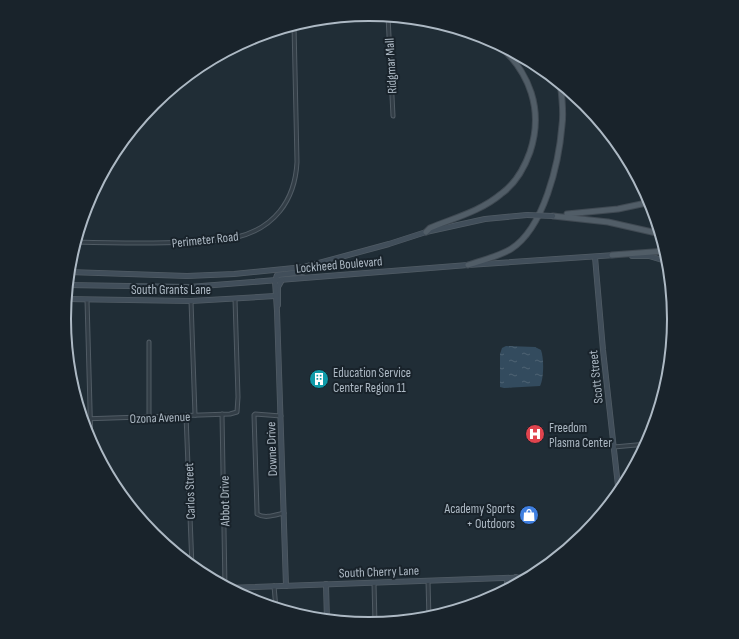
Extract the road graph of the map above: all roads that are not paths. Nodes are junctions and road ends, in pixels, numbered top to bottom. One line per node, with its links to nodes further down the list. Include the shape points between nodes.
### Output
1 (388, 22): 5 (street, Ridgmar Mall)
2 (294, 31): 10 (street, Perimeter Road, via 296,173 288,199 275,217 257,230 233,238 148,244)
3 (509, 56): 8 (main road, via 526,80 535,110 536,127 528,158 518,176 502,194 481,207)
4 (561, 91): 15 (main road, via 563,106 559,150 538,220 528,234 511,249)
5 (393, 116)
6 (644, 203): 7 (main road)
7 (553, 216): 8 (street, Lockheed Boulevard, bridge, via 527,215 485,219); 9 (main road, via 608,222)
8 (426, 232): 16 (street, Lockheed Boulevard)
9 (655, 233)
10 (81, 242)
11 (660, 251): 12 (main road)
12 (612, 255): 13 (street, Lockheed Boulevard); 14 (street, Lockheed Boulevard, via 649,256)
13 (595, 257): 15 (street, Lockheed Boulevard); 36 (street, Scott Street)
14 (662, 260)
15 (468, 265): 18 (street, Lockheed Boulevard)
16 (309, 266): 17 (street, Lockheed Boulevard, via 187,276); 19 (street, via 303,272 277,275)
17 (75, 272)
18 (282, 280): 19 (street, Lockheed Boulevard); 26 (street, Downe Drive, via 278,287)
19 (275, 281): 20 (street, Lockheed Boulevard, via 189,288); 21 (street, Downe Drive)
20 (74, 285)
21 (275, 296): 23 (street, South Grants Lane); 26 (street, Downe Drive)
22 (72, 299): 24 (street, South Grants Lane)
23 (236, 299): 25 (street, South Grants Lane); 28 (street, Ozona Avenue, via 237,412)
24 (87, 300): 25 (street, South Grants Lane); 33 (street)
25 (191, 301): 29 (street)
26 (277, 311): 31 (street, Downe Drive)
27 (149, 342): 32 (street)
28 (222, 414): 29 (street, Ozona Avenue); 43 (street, Abbot Drive)
29 (195, 415): 30 (street, Ozona Avenue)
30 (186, 416): 32 (street, Ozona Avenue); 39 (street, Carlos Street)
31 (281, 416): 38 (street, Downe Drive); 38 (street, via 256,414 254,417 257,512 266,517)
32 (149, 417): 33 (street, Ozona Avenue)
33 (90, 419): 34 (street)
34 (90, 424)
35 (640, 444): 36 (street)
36 (614, 446): 37 (street, Scott Street)
37 (618, 485)
38 (284, 513): 49 (street, Downe Drive)
39 (192, 559)
40 (516, 577): 41 (street, South Cherry Lane); 42 (street, South Cherry Lane)
41 (521, 577)
42 (507, 578): 44 (street, South Cherry Lane); 47 (street)
43 (226, 581)
44 (428, 581): 45 (street, South Cherry Lane); 52 (street)
45 (374, 583): 46 (street, South Cherry Lane); 54 (street)
46 (326, 584): 49 (street, South Cherry Lane); 53 (street)
47 (507, 584)
48 (274, 586): 49 (street, South Cherry Lane); 50 (street, South Cherry Lane); 51 (street)
49 (286, 586)
50 (238, 587)
51 (275, 602)
52 (429, 612)
53 (326, 614)
54 (375, 618)

